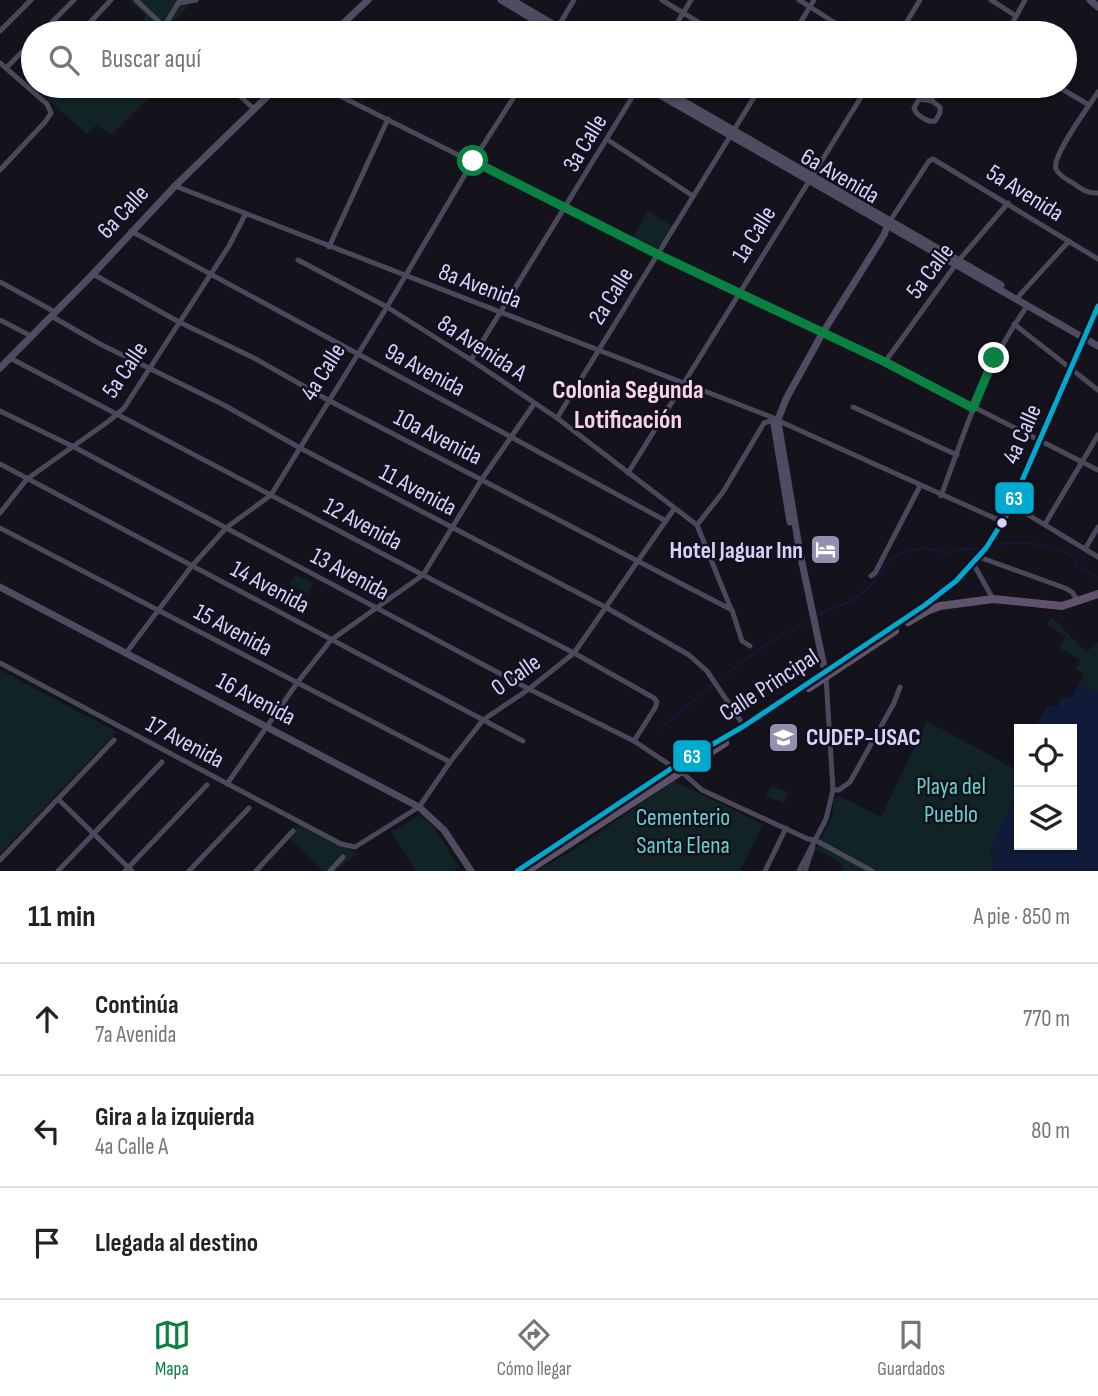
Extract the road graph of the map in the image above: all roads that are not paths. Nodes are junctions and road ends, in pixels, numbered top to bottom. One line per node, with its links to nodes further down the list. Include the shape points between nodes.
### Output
1 (31, 0): 37 (street)
2 (74, 0): 23 (street)
3 (111, 0): 24 (street)
4 (136, 0): 25 (street)
5 (196, 0): 18 (street)
6 (368, 0): 27 (street)
7 (501, 0): 28 (street)
8 (512, 0): 29 (street)
9 (575, 0): 30 (street)
10 (662, 0): 21 (street)
11 (691, 0): 21 (street)
12 (799, 0): 19 (street)
13 (814, 0): 19 (street)
14 (920, 0): 35 (street)
15 (991, 0): 22 (street)
16 (1025, 0): 22 (street)
17 (1090, 0): 20 (street)
18 (180, 2): 26 (street)
19 (810, 7): 33 (street); 34 (street)
20 (1098, 7)
21 (683, 13): 31 (street); 32 (street)
22 (1016, 16): 36 (street)
23 (53, 21)
24 (91, 21)
25 (159, 21)
26 (167, 21)
27 (346, 21)
28 (537, 21)
29 (541, 21)
30 (563, 21)
31 (678, 21)
32 (696, 21)
33 (801, 21)
34 (832, 21)
35 (907, 21)
36 (1013, 21)
37 (0, 31)
38 (21, 53): 40 (street)
39 (0, 63): 40 (street)
40 (6, 68): 41 (street)
41 (21, 78)
42 (1098, 92): 56 (street)
43 (42, 98): 62 (street, via 51,113)
44 (242, 98): 57 (street)
45 (265, 98): 57 (street, 6a Calle)
46 (345, 98): 58 (street)
47 (513, 98): 61 (street, 4a Calle)
48 (634, 98): 60 (street, 3a Calle)
49 (665, 98): 59 (street, 6a Avenida)
50 (676, 98): 59 (street, 6a Avenida)
51 (754, 98): 59 (street, 2a Calle)
52 (860, 98): 63 (street, 1a Calle)
53 (932, 98): 55 (street)
54 (1077, 98): 56 (street)
55 (932, 101): 55 (street, via 941,111 933,122 914,108 919,99)
56 (1089, 105): 65 (street, via 1055,162 1067,179)
57 (254, 109): 64 (street, 6a Calle)
58 (388, 119): 61 (street); 73 (street)
59 (732, 133): 63 (street, 6a Avenida); 66 (street, 2a Calle)
60 (608, 140): 66 (street); 68 (street, 3a Calle)
61 (473, 161): 68 (street); 80 (street, 4a Calle)
62 (1, 168)
63 (812, 178): 70 (street, 6a Avenida); 82 (street, 1a Calle)
64 (174, 186): 69 (street, 8a Avenida); 71 (street, 6a Calle)
65 (1098, 193)
66 (693, 196): 74 (street, 2a Calle)
67 (1008, 203): 70 (street, 5a Avenida, via 933,159); 72 (street, 5a Avenida); 77 (street, 5a Calle)
68 (566, 208): 74 (street); 87 (street, 3a Calle)
69 (245, 215): 73 (street, 8a Avenida); 78 (street, 5a Calle)
70 (887, 226): 77 (street, 6a Avenida); 92 (street)
71 (131, 231): 78 (street, 9a Avenida); 79 (street, 6a Calle)
72 (1069, 241): 75 (street, 5a Avenida); 83 (street)
73 (329, 247): 80 (street, 8a Avenida)
74 (657, 254): 82 (street); 96 (street, 2a Calle)
75 (1098, 258)
76 (298, 260): 86 (street, 8a Avenida A)
77 (957, 263): 83 (street, 6a Avenida); 100 (street, 5a Calle)
78 (209, 273): 89 (street, 5a Calle); 97 (street, 9a Avenida)
79 (93, 274): 88 (street, 6a Calle); 89 (street, 10a Avenida)
80 (404, 276): 86 (street, 4a Calle); 87 (street, 8a Avenida)
81 (0, 282): 88 (street, 11 Avenida)
82 (740, 293): 92 (street); 104 (street, 1a Calle)
83 (1017, 298): 84 (street, 6a Avenida)
84 (1028, 305): 91 (street); 94 (street, 6a Avenida)
85 (1098, 306): 94 (main road, 4a Calle)
86 (387, 307): 97 (street, 4a Calle); 99 (street, 8a Avenida A)
87 (500, 313): 96 (street, 8a Avenida); 99 (street, 3a Calle)
88 (53, 314): 93 (street, 6a Calle); 102 (street, 11 Avenida)
89 (179, 322): 102 (street, 5a Calle); 106 (street, 10a Avenida)
90 (2, 323): 93 (street)
91 (1014, 324): 103 (street); 109 (street)
92 (820, 333): 100 (street); 113 (street)
93 (31, 336): 98 (street, 6a Calle)
94 (1085, 338): 95 (street, 6a Avenida); 103 (main road, 4a Calle)
95 (1098, 346)
96 (599, 350): 104 (street, 8a Avenida); 112 (street, 2a Calle)
97 (358, 354): 106 (street, 4a Calle); 115 (street, 9a Avenida)
98 (10, 358): 101 (street, 6a Calle); 111 (street, 12 Avenida)
99 (471, 360): 107 (street, 8a Avenida A)
100 (885, 362): 109 (street)
101 (0, 368)
102 (148, 369): 111 (street, 5a Calle); 118 (street, 11 Avenida)
103 (1072, 369): 105 (street); 116 (main road, 4a Calle)
104 (685, 382): 113 (street, 8a Avenida); 123 (street, 1a Calle)
105 (1098, 390)
106 (328, 400): 118 (street, 4a Calle); 125 (street, 10a Avenida)
107 (534, 404): 112 (street, 8a Avenida A); 115 (street)
108 (853, 407): 119 (street)
109 (973, 408): 116 (street); 119 (street)
110 (0, 411): 117 (street, 13 Avenida)
111 (118, 414): 117 (street, 5a Calle); 127 (street, 12 Avenida)
112 (557, 418): 123 (street, 8a Avenida A)
113 (776, 420): 126 (street, 8a Avenida); 135 (street, via 764,423 723,492); 161 (street, via 774,432 795,552)
114 (1098, 435): 120 (street)
115 (512, 438): 125 (street); 132 (street, 9a Avenida)
116 (1039, 441): 120 (street); 129 (main road, 4a Calle)
117 (74, 447): 124 (street, 5a Calle); 138 (street, 13 Avenida)
118 (300, 448): 127 (street, 4a Calle); 139 (street, 11 Avenida)
119 (957, 455): 128 (street)
120 (1082, 462): 122 (street); 134 (street)
121 (0, 464): 124 (street, 14 Avenida)
122 (1098, 470)
123 (628, 473): 130 (street, 8a Avenida A)
124 (27, 479): 131 (street, 5a Calle); 144 (street, 14 Avenida)
125 (482, 479): 139 (street); 143 (street, 10a Avenida)
126 (920, 486): 128 (street, 8a Avenida); 146 (street)
127 (271, 495): 138 (street, 4a Calle); 145 (street, 12 Avenida)
128 (941, 496): 133 (street, 8a Avenida)
129 (1012, 505): 133 (main road, 4a Calle); 134 (street)
130 (674, 509): 132 (street, 0 Calle); 135 (street, 8a Avenida A)
131 (0, 513)
132 (666, 521): 143 (street, 0 Calle)
133 (1003, 522): 142 (main road, 4a Calle)
134 (1045, 524): 140 (street)
135 (697, 525): 155 (street)
136 (1098, 527): 140 (street)
137 (0, 528): 154 (street, 15 Avenida)
138 (226, 528): 144 (street, 4a Calle); 153 (street, 13 Avenida)
139 (453, 528): 145 (street); 152 (street, 11 Avenida)
140 (1085, 548): 141 (street)
141 (1098, 557)
142 (976, 560): 149 (main road, 4a Calle); 150 (street); 151 (street, via 1065,588)
143 (636, 563): 152 (street, 0 Calle); 155 (street, 10a Avenida)
144 (191, 567): 154 (street, 4a Calle); 156 (street, 14 Avenida)
145 (423, 575): 153 (street); 159 (street, 12 Avenida)
146 (871, 576)
147 (0, 587): 158 (street, 16 Avenida)
148 (1098, 594): 151 (main road)
149 (935, 597): 161 (main road, Calle Principal)
150 (993, 599): 151 (main road, via 1055,606); 161 (main road, Calle Principal, via 926,611)
151 (1078, 601)
152 (607, 607): 159 (street, 0 Calle); 166 (street, 11 Avenida, via 690,655 707,671)
153 (376, 609): 156 (street); 164 (street, 13 Avenida)
154 (156, 610): 158 (street, 4a Calle); 162 (street, 15 Avenida)
155 (732, 610): 157 (street, via 742,641)
156 (331, 640): 162 (street); 165 (street, 14 Avenida)
157 (750, 646)
158 (126, 653): 167 (street, 16 Avenida)
159 (574, 653): 164 (street, 0 Calle); 170 (street, 12 Avenida, via 657,702)
160 (0, 663): 174 (street, 17 Avenida)
161 (826, 674): 166 (main road, Calle Principal); 173 (main road, Calle Principal); 176 (street)
162 (297, 683): 167 (street); 172 (street, 15 Avenida)
163 (900, 687): 176 (street, via 850,782)
164 (529, 689): 165 (street, 0 Calle); 170 (street, 13 Avenida)
165 (483, 720): 169 (street, 14 Avenida); 172 (street, 0 Calle)
166 (744, 726): 173 (main road, Calle Principal)
167 (268, 727): 174 (street); 178 (street, 16 Avenida)
168 (114, 740): 177 (street)
169 (523, 741)
170 (634, 741): 173 (street, 13 Avenida)
171 (162, 762): 182 (street)
172 (450, 762): 178 (street, 0 Calle)
173 (676, 770): 180 (street, 13 Avenida, via 702,790); 193 (main road, Calle Principal); 194 (main road, Calle Principal)
174 (227, 784): 184 (street, 17 Avenida)
175 (206, 785): 187 (street)
176 (833, 790): 183 (street)
177 (58, 799): 182 (street); 186 (street)
178 (419, 807): 184 (street, 0 Calle); 192 (street, 16 Avenida, via 444,830)
179 (249, 808): 189 (street)
180 (786, 828): 183 (street, 13 Avenida); 195 (street)
181 (293, 831): 190 (street)
182 (94, 834): 187 (street); 188 (street)
183 (815, 840): 196 (street); 197 (street); 198 (street, 13 Avenida)
184 (355, 847)
185 (343, 857): 191 (street)
186 (0, 860)
187 (129, 870)
188 (58, 871)
189 (189, 871)
190 (256, 871)
191 (330, 871)
192 (471, 871)
193 (517, 871)
194 (527, 871)
195 (765, 871)
196 (799, 871)
197 (805, 871)
198 (872, 871)

